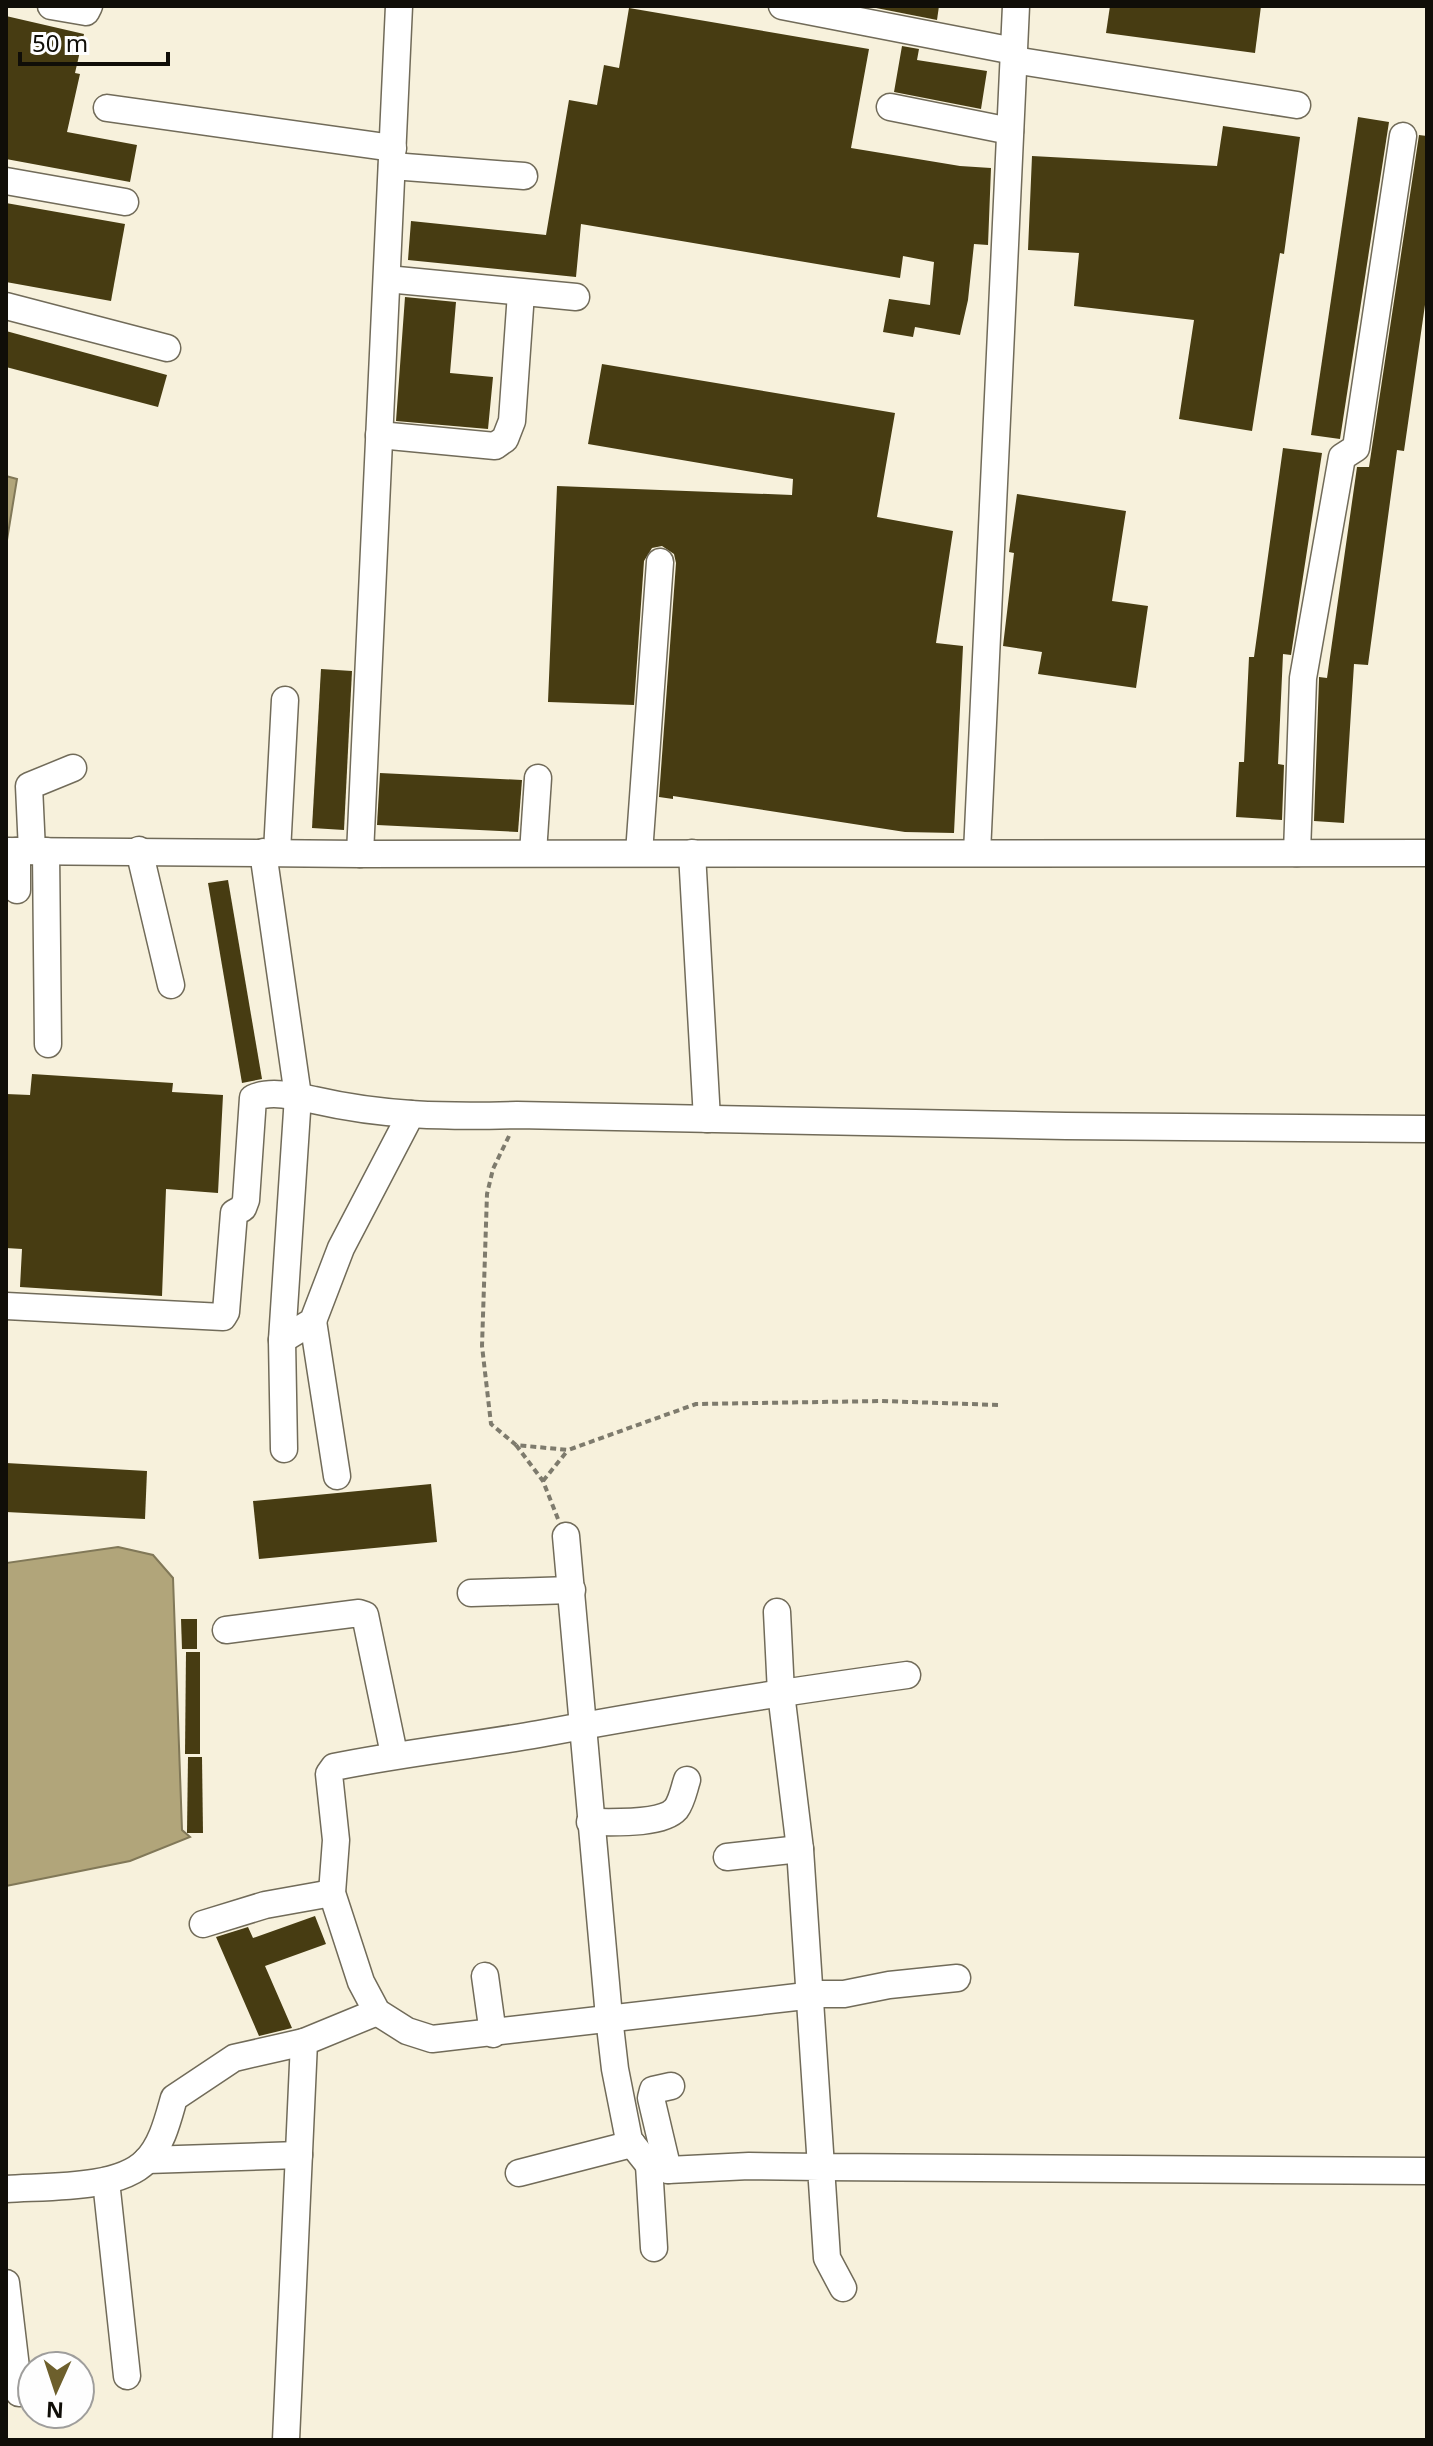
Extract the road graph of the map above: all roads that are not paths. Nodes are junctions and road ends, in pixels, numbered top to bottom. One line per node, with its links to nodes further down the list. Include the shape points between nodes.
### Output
1 (51, 6): 2 (street, via 80,13)
2 (89, 6)
3 (399, 6): 12 (street)
4 (782, 6): 6 (street)
5 (1016, 6): 6 (street)
6 (1014, 55): 7 (street); 10 (street)
7 (1297, 105)
8 (890, 107): 10 (street)
9 (107, 108): 12 (street)
10 (1010, 131): 32 (street)
11 (1403, 136): 33 (street, via 1356,448 1342,457 1303,678)
12 (392, 157): 13 (street); 16 (street)
13 (524, 176)
14 (6, 181): 15 (street)
15 (125, 202)
16 (387, 279): 17 (street); 21 (street)
17 (521, 293): 18 (street); 21 (street, via 512,421 505,439 495,446)
18 (576, 297)
19 (6, 306): 20 (street)
20 (167, 348)
21 (379, 435): 35 (street)
22 (660, 562): 30 (street)
23 (285, 700): 28 (street)
24 (73, 768): 27 (street, via 29,786)
25 (538, 778): 29 (street)
26 (139, 850): 27 (street); 28 (street); 37 (street)
27 (25, 851): 36 (street); 38 (street)
28 (270, 852): 35 (street); 39 (street)
29 (533, 853): 30 (street); 35 (street)
30 (639, 853): 31 (street)
31 (692, 853): 32 (street); 41 (street)
32 (977, 853): 33 (street)
33 (1297, 853): 34 (street)
34 (1427, 853)
35 (360, 854)
36 (17, 890)
37 (171, 985)
38 (48, 1044)
39 (298, 1096): 40 (street); 43 (street, via 253,1098 246,1200 234,1213 223,1317); 45 (street)
40 (411, 1114): 41 (street); 44 (street, via 341,1248)
41 (707, 1119): 42 (street)
42 (1427, 1129)
43 (6, 1306)
44 (313, 1321): 45 (street); 47 (street)
45 (282, 1340): 46 (street)
46 (284, 1449)
47 (337, 1476)
48 (564, 1531): 49 (street)
49 (572, 1590): 50 (street); 55 (street)
50 (471, 1593)
51 (777, 1612): 54 (street)
52 (226, 1630): 56 (street, via 365,1615)
53 (907, 1675): 54 (street)
54 (781, 1693): 55 (street); 59 (street)
55 (583, 1724): 56 (street); 58 (street)
56 (394, 1754): 61 (street, via 334,1767 329,1774 336,1840)
57 (687, 1780): 58 (street, via 669,1815)
58 (590, 1822): 67 (street)
59 (800, 1849): 60 (street); 65 (street)
60 (727, 1857)
61 (332, 1893): 62 (street); 66 (street, via 361,1982)
62 (203, 1924)
63 (485, 1976): 68 (street)
64 (957, 1978): 65 (street)
65 (810, 1996): 67 (street); 74 (street)
66 (377, 2012): 68 (street, via 432,2039); 69 (street)
67 (609, 2017): 68 (street); 71 (street)
68 (493, 2034)
69 (304, 2042): 72 (street); 73 (street, via 234,2058 174,2098 166,2128)
70 (671, 2086): 75 (street, via 653,2090 651,2098)
71 (632, 2144): 75 (street); 77 (street)
72 (299, 2155): 73 (street); 85 (street)
73 (147, 2160): 78 (street)
74 (821, 2167): 75 (street); 76 (street); 82 (street, via 827,2258)
75 (658, 2168): 80 (street)
76 (1427, 2171)
77 (519, 2173)
78 (106, 2181): 79 (street); 84 (street)
79 (6, 2189)
80 (654, 2248)
81 (6, 2283): 83 (street)
82 (843, 2288)
83 (16, 2368)
84 (127, 2376)
85 (286, 2440)

